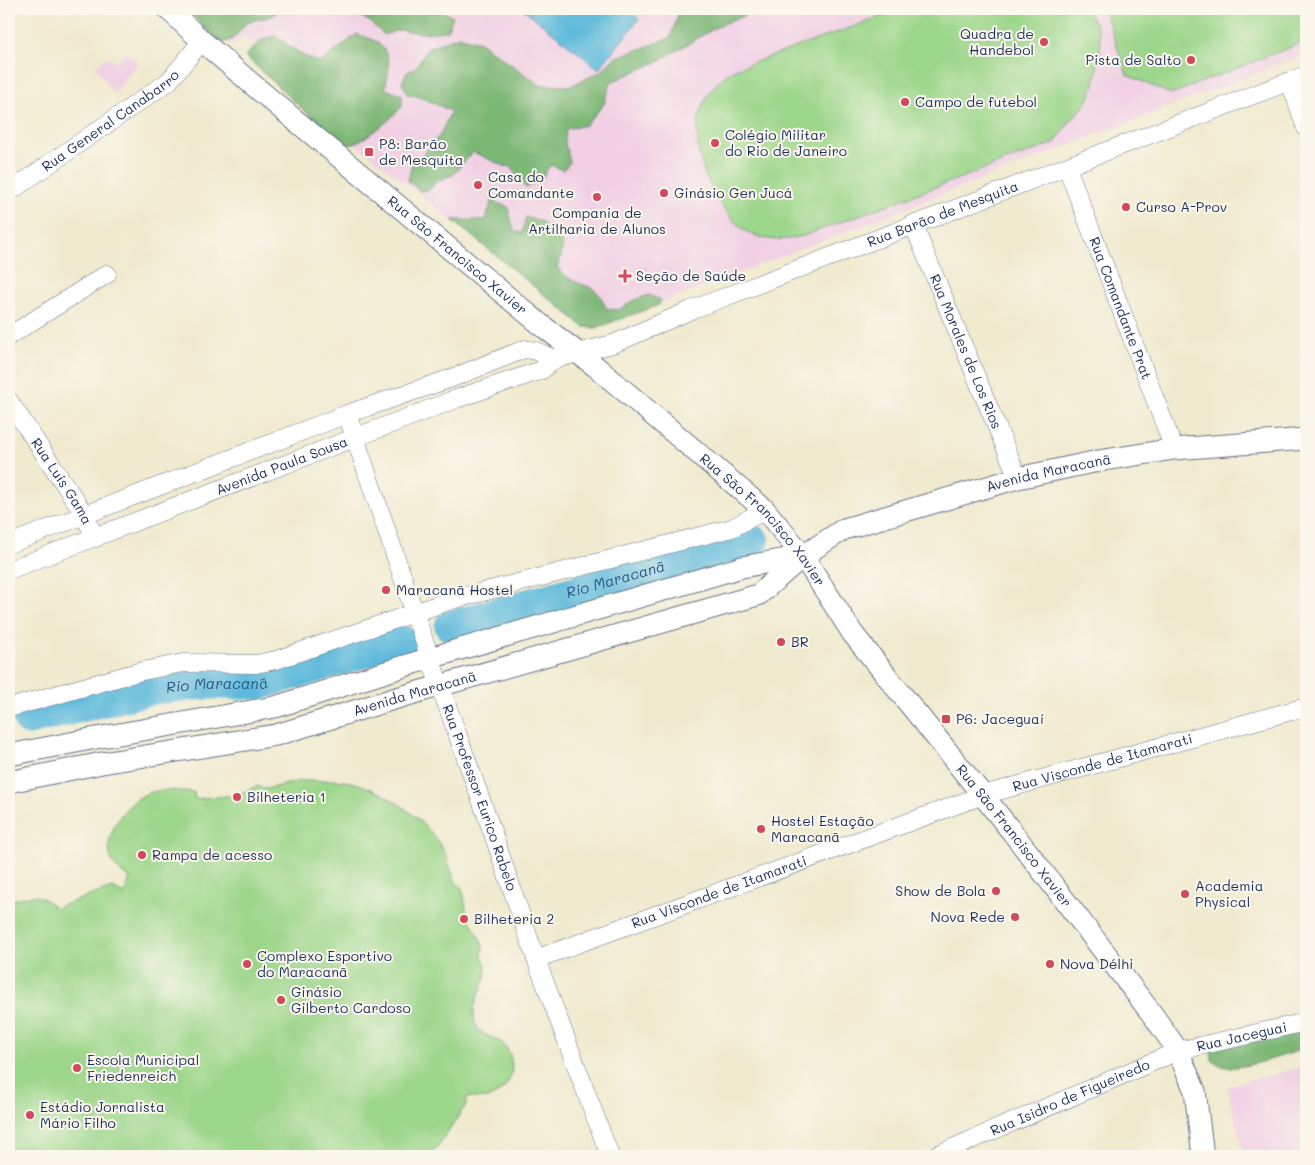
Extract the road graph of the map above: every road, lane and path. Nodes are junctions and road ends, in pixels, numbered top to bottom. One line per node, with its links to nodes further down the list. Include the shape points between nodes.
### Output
1 (168, 9): 2 (main road, Rua São Francisco Xavier)
2 (202, 41): 6 (street, Rua General Canabarro, via 169,82); 10 (main road, Rua São Francisco Xavier, via 532,318)
3 (1298, 78): 4 (street); 5 (street, Rua Barão de Mesquita)
4 (1306, 128)
5 (1067, 167): 7 (street, Rua Barão de Mesquita); 18 (street, Rua Comandante Prat)
6 (9, 192)
7 (913, 224): 10 (street, Rua Barão de Mesquita, via 691,310 613,344); 19 (street, Rua Morales de Los Rios)
8 (106, 274): 9 (street)
9 (9, 336)
10 (578, 352): 11 (street, Avenida Paula Sousa); 20 (main road, Rua São Francisco Xavier)
11 (554, 359): 12 (street, Avenida Paula Sousa, via 525,349); 13 (street, Avenida Paula Sousa, via 542,370)
12 (452, 378): 13 (street); 15 (street, Avenida Paula Sousa)
13 (460, 397): 16 (street, Avenida Paula Sousa)
14 (9, 401): 21 (street, Rua Luis Gama)
15 (347, 414): 16 (street, Rua Professor Eurico Rabelo); 21 (street, Avenida Paula Sousa)
16 (356, 437): 22 (street, Avenida Paula Sousa); 26 (street, Rua Professor Eurico Rabelo)
17 (1306, 439): 18 (main road, Avenida Maracanã)
18 (1174, 449): 19 (main road, Avenida Maracanã, via 1098,460)
19 (1018, 478): 24 (main road, Avenida Maracanã, via 856,525)
20 (765, 510): 24 (main road, Rua São Francisco Xavier); 26 (street, via 732,528)
21 (84, 516): 22 (street, Rua Luis Gama); 23 (street, Avenida Paula Sousa)
22 (96, 538): 25 (street, Avenida Paula Sousa)
23 (9, 544)
24 (803, 556): 27 (main road, Avenida Maracanã, via 742,567); 28 (main road, Avenida Maracanã, via 758,595); 33 (main road, Rua São Francisco Xavier, via 853,634)
25 (9, 570)
26 (414, 612): 27 (street, Rua Professor Eurico Rabelo); 29 (street, via 276,660 256,664 184,663 138,672)
27 (430, 658): 28 (street, Rua Professor Eurico Rabelo); 31 (main road, Avenida Maracanã, via 275,707)
28 (439, 685): 32 (main road, Avenida Maracanã, via 276,734); 34 (street, Rua Professor Eurico Rabelo)
29 (9, 708)
30 (1306, 708): 33 (street, Rua Visconde de Itamarati)
31 (9, 755)
32 (9, 782)
33 (983, 795): 34 (street, Rua Visconde de Itamarati); 36 (main road, Rua São Francisco Xavier)
34 (536, 959): 37 (street, Rua Professor Eurico Rabelo)
35 (1306, 1022): 36 (street, Rua Jaceguai)
36 (1178, 1051): 38 (street, Rua Isidro de Figueiredo); 39 (main road, Rua São Francisco Xavier, via 1195,1091)
37 (610, 1156)
38 (934, 1156)
39 (1203, 1156)

